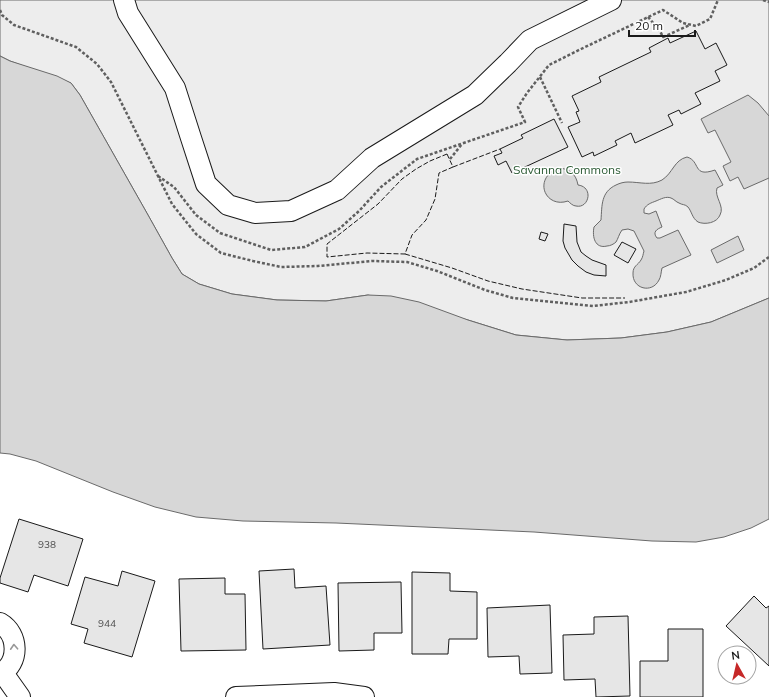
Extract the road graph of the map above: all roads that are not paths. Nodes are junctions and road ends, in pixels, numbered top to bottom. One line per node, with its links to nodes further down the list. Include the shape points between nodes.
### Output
1 (124, 0): 2 (street, via 128,13 175,88 206,184 228,205 255,213 291,211 337,190 372,158 475,95 530,40)
2 (611, 0)
3 (0, 623): 4 (street, one-way to 3, via 10,666 15,648 9,631)
4 (1, 673): 5 (street)
5 (20, 697)
6 (236, 697): 7 (street, via 334,693)
7 (364, 697)

